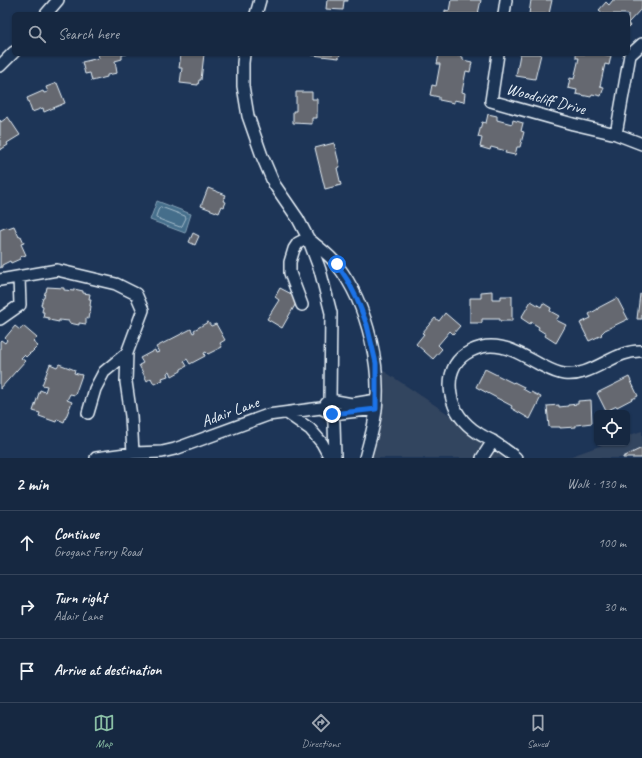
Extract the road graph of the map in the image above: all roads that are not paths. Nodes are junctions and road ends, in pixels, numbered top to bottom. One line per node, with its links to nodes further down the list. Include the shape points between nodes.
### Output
1 (58, 0): 4 (street)
2 (260, 0): 5 (street)
3 (506, 0): 6 (street)
4 (48, 12)
5 (257, 12)
6 (504, 12)
7 (642, 44): 9 (street)
8 (12, 54): 13 (street)
9 (630, 55)
10 (244, 56): 16 (street, via 243,86 252,130 274,184)
11 (498, 56): 14 (street, Woodcliff Drive, via 491,101)
12 (630, 56): 14 (street)
13 (0, 66)
14 (616, 134): 15 (street, Woodcliff Drive)
15 (642, 144)
16 (308, 238): 19 (street, via 298,243 290,262 290,273); 23 (street, via 320,270 331,313); 24 (street, via 337,264 357,299 367,325 376,363)
17 (19, 278): 18 (street); 20 (street, via 20,306); 22 (street, via 57,270 116,284 136,294 143,310)
18 (0, 280)
19 (302, 305)
20 (0, 319)
21 (642, 351): 29 (street, via 625,354 574,374 551,370 509,349 491,346 477,348 464,355 451,376 449,388 452,401 466,424)
22 (126, 353): 26 (street, via 104,372 95,389); 30 (street, via 126,382)
23 (330, 400): 24 (street); 25 (street); 28 (street)
24 (376, 405): 28 (street); 34 (street, via 375,422)
25 (321, 408): 27 (street, Adair Lane); 28 (street)
26 (88, 413)
27 (287, 413): 30 (street, Adair Lane, via 268,415 175,449); 32 (street, via 310,429)
28 (332, 414): 33 (street)
29 (492, 441): 35 (street); 36 (street)
30 (134, 454): 31 (street, Adair Lane)
31 (96, 458)
32 (330, 458)
33 (335, 458)
34 (365, 458)
35 (482, 458)
36 (516, 458)

